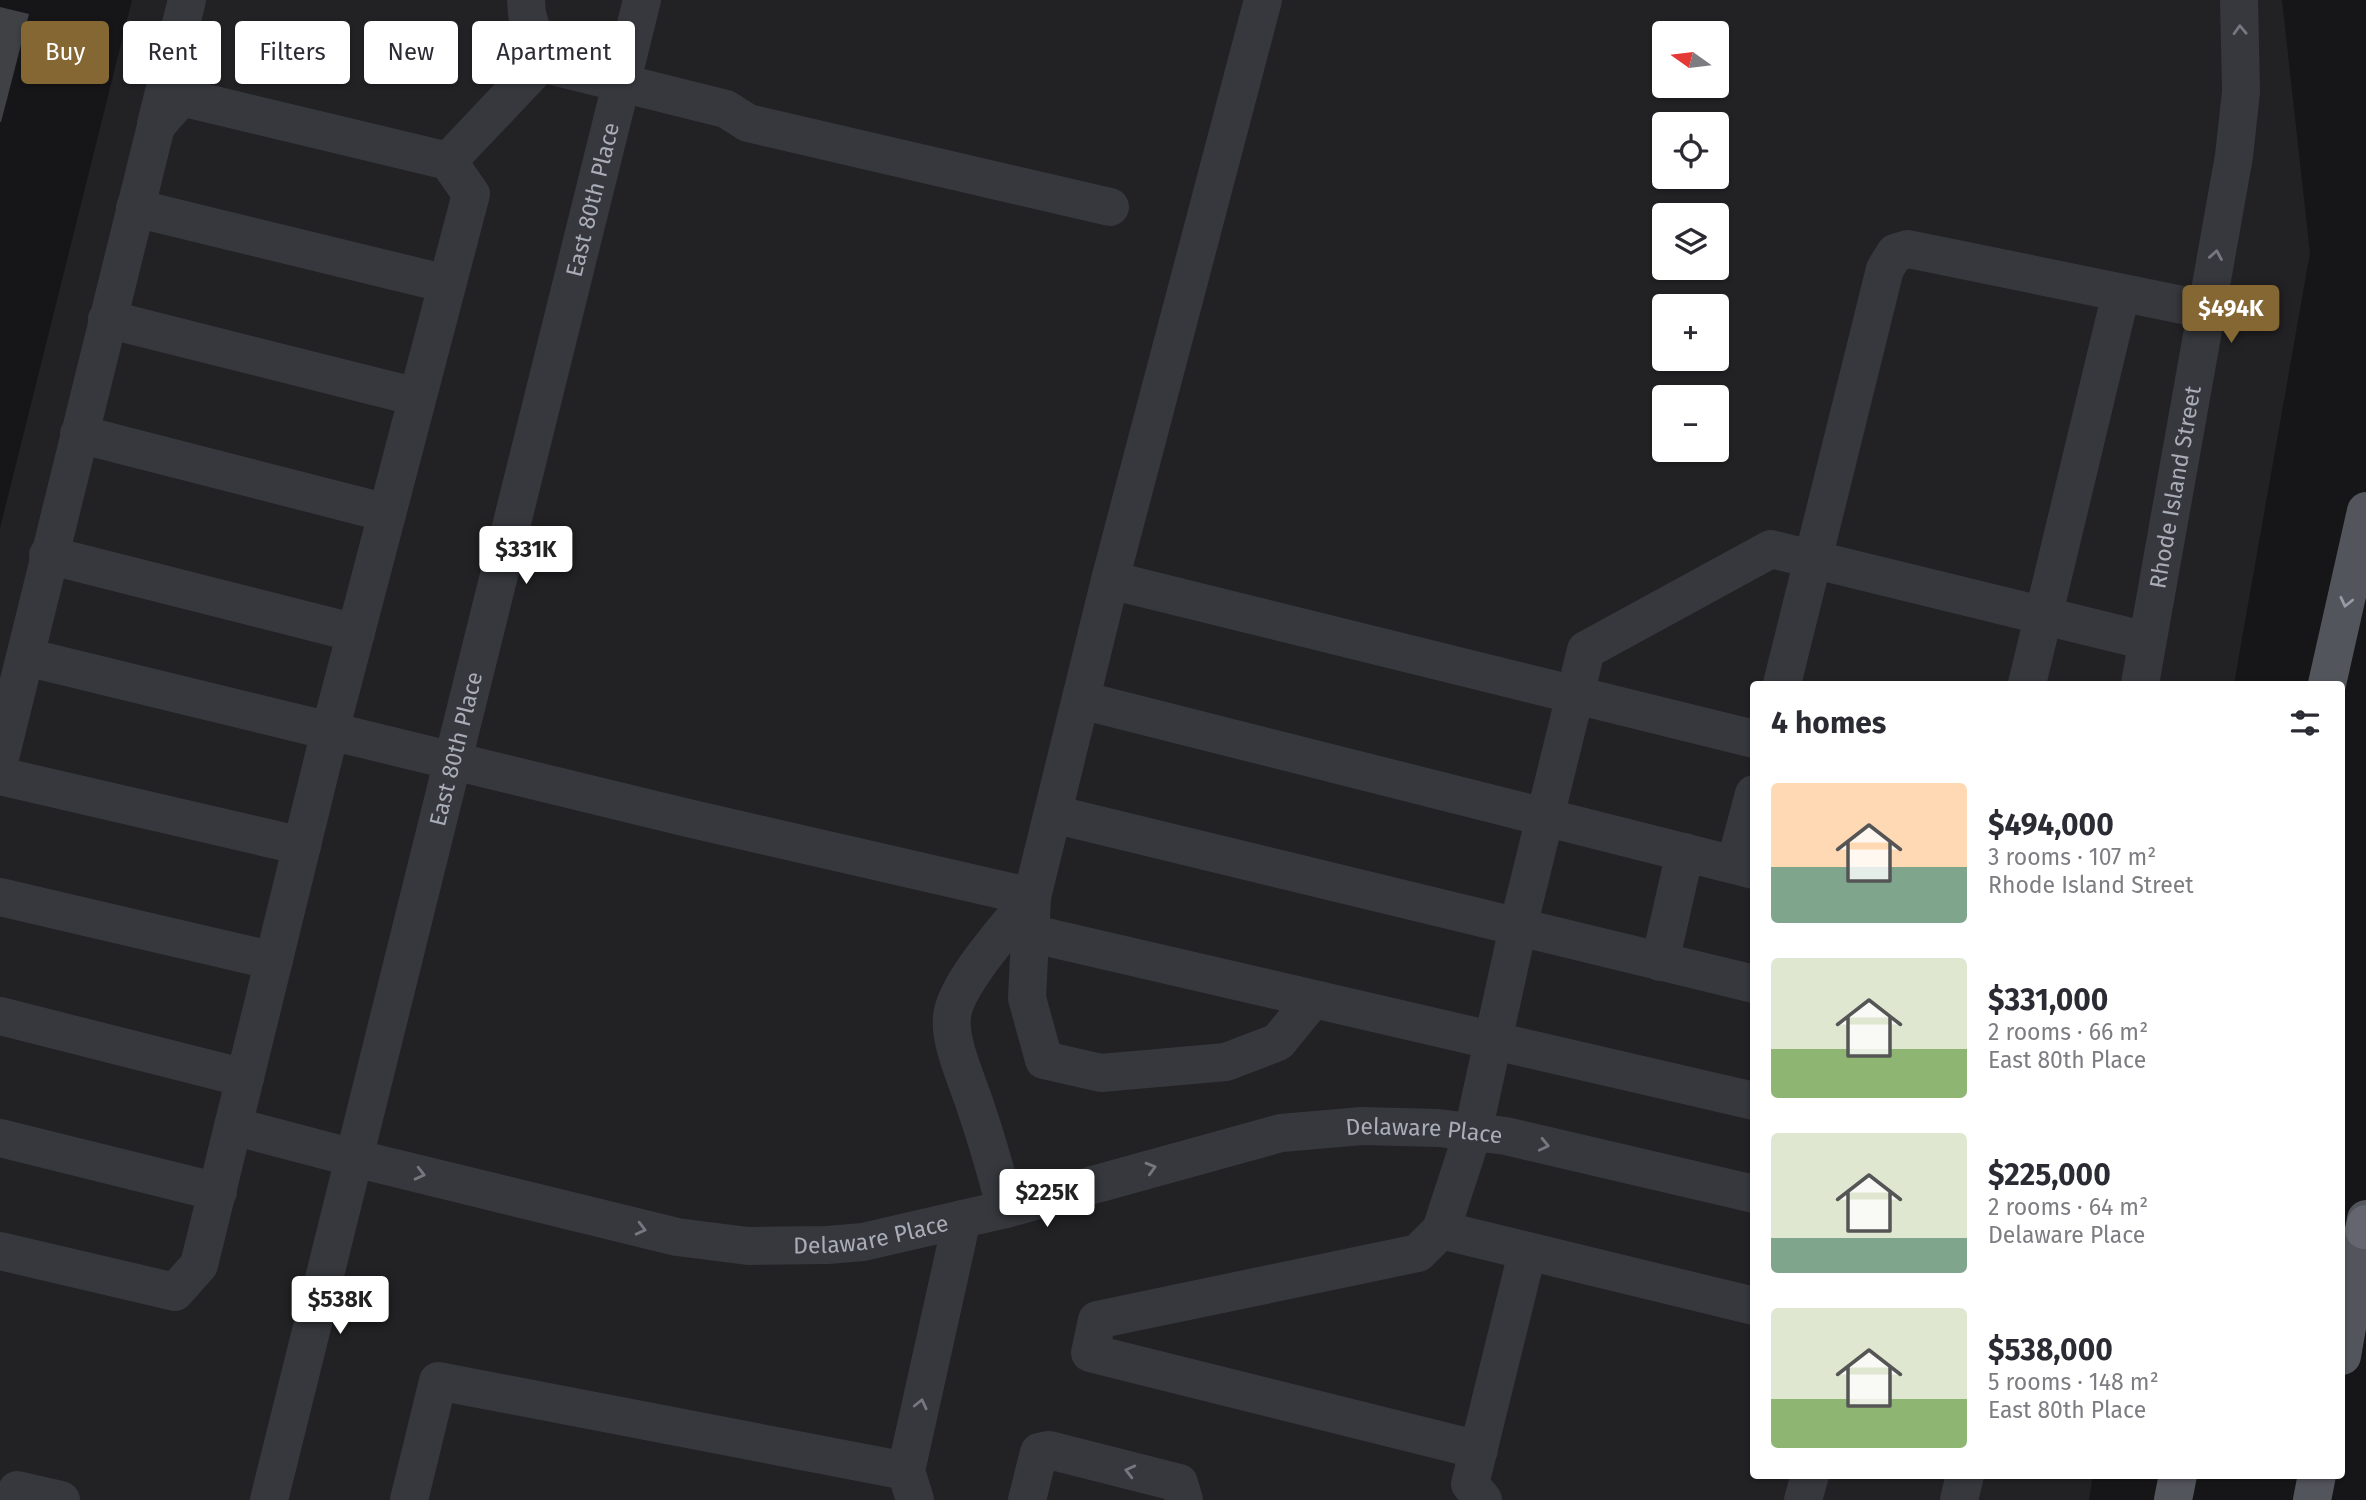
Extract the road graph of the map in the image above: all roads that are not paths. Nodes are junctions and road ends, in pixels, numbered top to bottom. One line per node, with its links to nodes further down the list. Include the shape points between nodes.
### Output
1 (187, 0): 11 (street)
2 (526, 0): 6 (street)
3 (642, 0): 7 (street, East 80th Place)
4 (1263, 0): 25 (street)
5 (2239, 0): 17 (street, Rhode Island Street, one-way to 5, via 2241,92)
6 (529, 21)
7 (635, 29)
8 (521, 84): 12 (street)
9 (621, 84): 39 (street, East 80th Place)
10 (630, 84): 13 (street, via 726,108 748,124)
11 (156, 126): 12 (street, via 181,97); 14 (street)
12 (448, 161): 15 (street, via 471,194)
13 (1110, 206)
14 (135, 208): 15 (street); 18 (street)
15 (447, 284): 19 (street)
16 (2120, 293): 17 (street); 24 (street, via 1909,249 1895,253 1885,269); 26 (street)
17 (2207, 310): 28 (street, Rhode Island Street)
18 (107, 319): 19 (street); 20 (street)
19 (417, 397): 22 (street)
20 (79, 434): 22 (street); 23 (street)
21 (2366, 511): 33 (main road, one-way to 33)
22 (387, 513): 27 (street)
23 (48, 555): 27 (street); 29 (street)
24 (1814, 559): 26 (street); 30 (street); 34 (street, via 1771,549 1586,650)
25 (1110, 580): 34 (street); 35 (street)
26 (2044, 615): 28 (street); 31 (street)
27 (356, 633): 36 (street)
28 (2147, 640): 32 (street, Rhode Island Street)
29 (26, 657): 36 (street); 38 (street)
30 (1783, 681)
31 (2027, 681)
32 (2140, 681)
33 (2328, 681)
34 (1574, 694): 37 (street); 42 (street)
35 (1081, 700): 41 (street); 42 (street)
36 (330, 731): 39 (street); 44 (street)
37 (1750, 738)
38 (0, 758)
39 (451, 762): 48 (street); 61 (street, East 80th Place)
40 (0, 776): 44 (street)
41 (1053, 814): 48 (street); 49 (street)
42 (1545, 818): 45 (street); 49 (street)
43 (1750, 824): 46 (street)
44 (302, 846): 50 (street)
45 (1685, 852): 46 (street); 51 (street)
46 (1744, 868)
47 (0, 897): 50 (street)
48 (1031, 915): 53 (street); 53 (street, via 1027,998 1044,1060 1101,1073 1226,1062 1278,1042); 64 (street, via 990,950 958,995 951,1017 955,1044)
49 (1518, 927): 51 (street); 55 (street)
50 (274, 961): 56 (street)
51 (1660, 962): 52 (street)
52 (1750, 983)
53 (1313, 999): 55 (street)
54 (0, 1016): 56 (street)
55 (1492, 1042): 57 (street); 59 (street)
56 (245, 1078): 58 (street)
57 (1750, 1100)
58 (233, 1126): 61 (street, Delaware Place); 62 (street)
59 (1472, 1132): 63 (street, Delaware Place, one-way to 63); 64 (street, Delaware Place, one-way to 59, via 1281,1133 1388,1126); 67 (street)
60 (0, 1138): 62 (street)
61 (354, 1158): 65 (street, Delaware Place, one-way to 65, via 666,1235 748,1246 863,1242); 80 (street, East 80th Place)
62 (218, 1192): 68 (street, via 199,1265 174,1292)
63 (1750, 1193)
64 (1006, 1209): 65 (street, Delaware Place)
65 (962, 1219): 77 (street, one-way to 65)
66 (2365, 1224): 71 (main road)
67 (1441, 1230): 69 (street); 72 (street, via 1418,1253 1097,1320 1090,1353)
68 (0, 1251)
69 (1527, 1253): 70 (street); 72 (street)
70 (1750, 1305)
71 (2345, 1339)
72 (1479, 1450): 84 (street, via 1470,1484)
73 (1809, 1479): 85 (street)
74 (1964, 1479): 86 (street)
75 (2177, 1479): 87 (main road)
76 (2316, 1479): 88 (main road)
77 (910, 1485): 81 (street, via 438,1381)
78 (14, 1500): 79 (street, via 17,1490)
79 (61, 1500)
80 (269, 1500)
81 (409, 1500)
82 (1027, 1500): 83 (street, one-way to 82, via 1180,1483 1049,1450 1039,1452)
83 (1184, 1500)
84 (1483, 1500)
85 (1803, 1500)
86 (1959, 1500)
87 (2173, 1500)
88 (2312, 1500)

